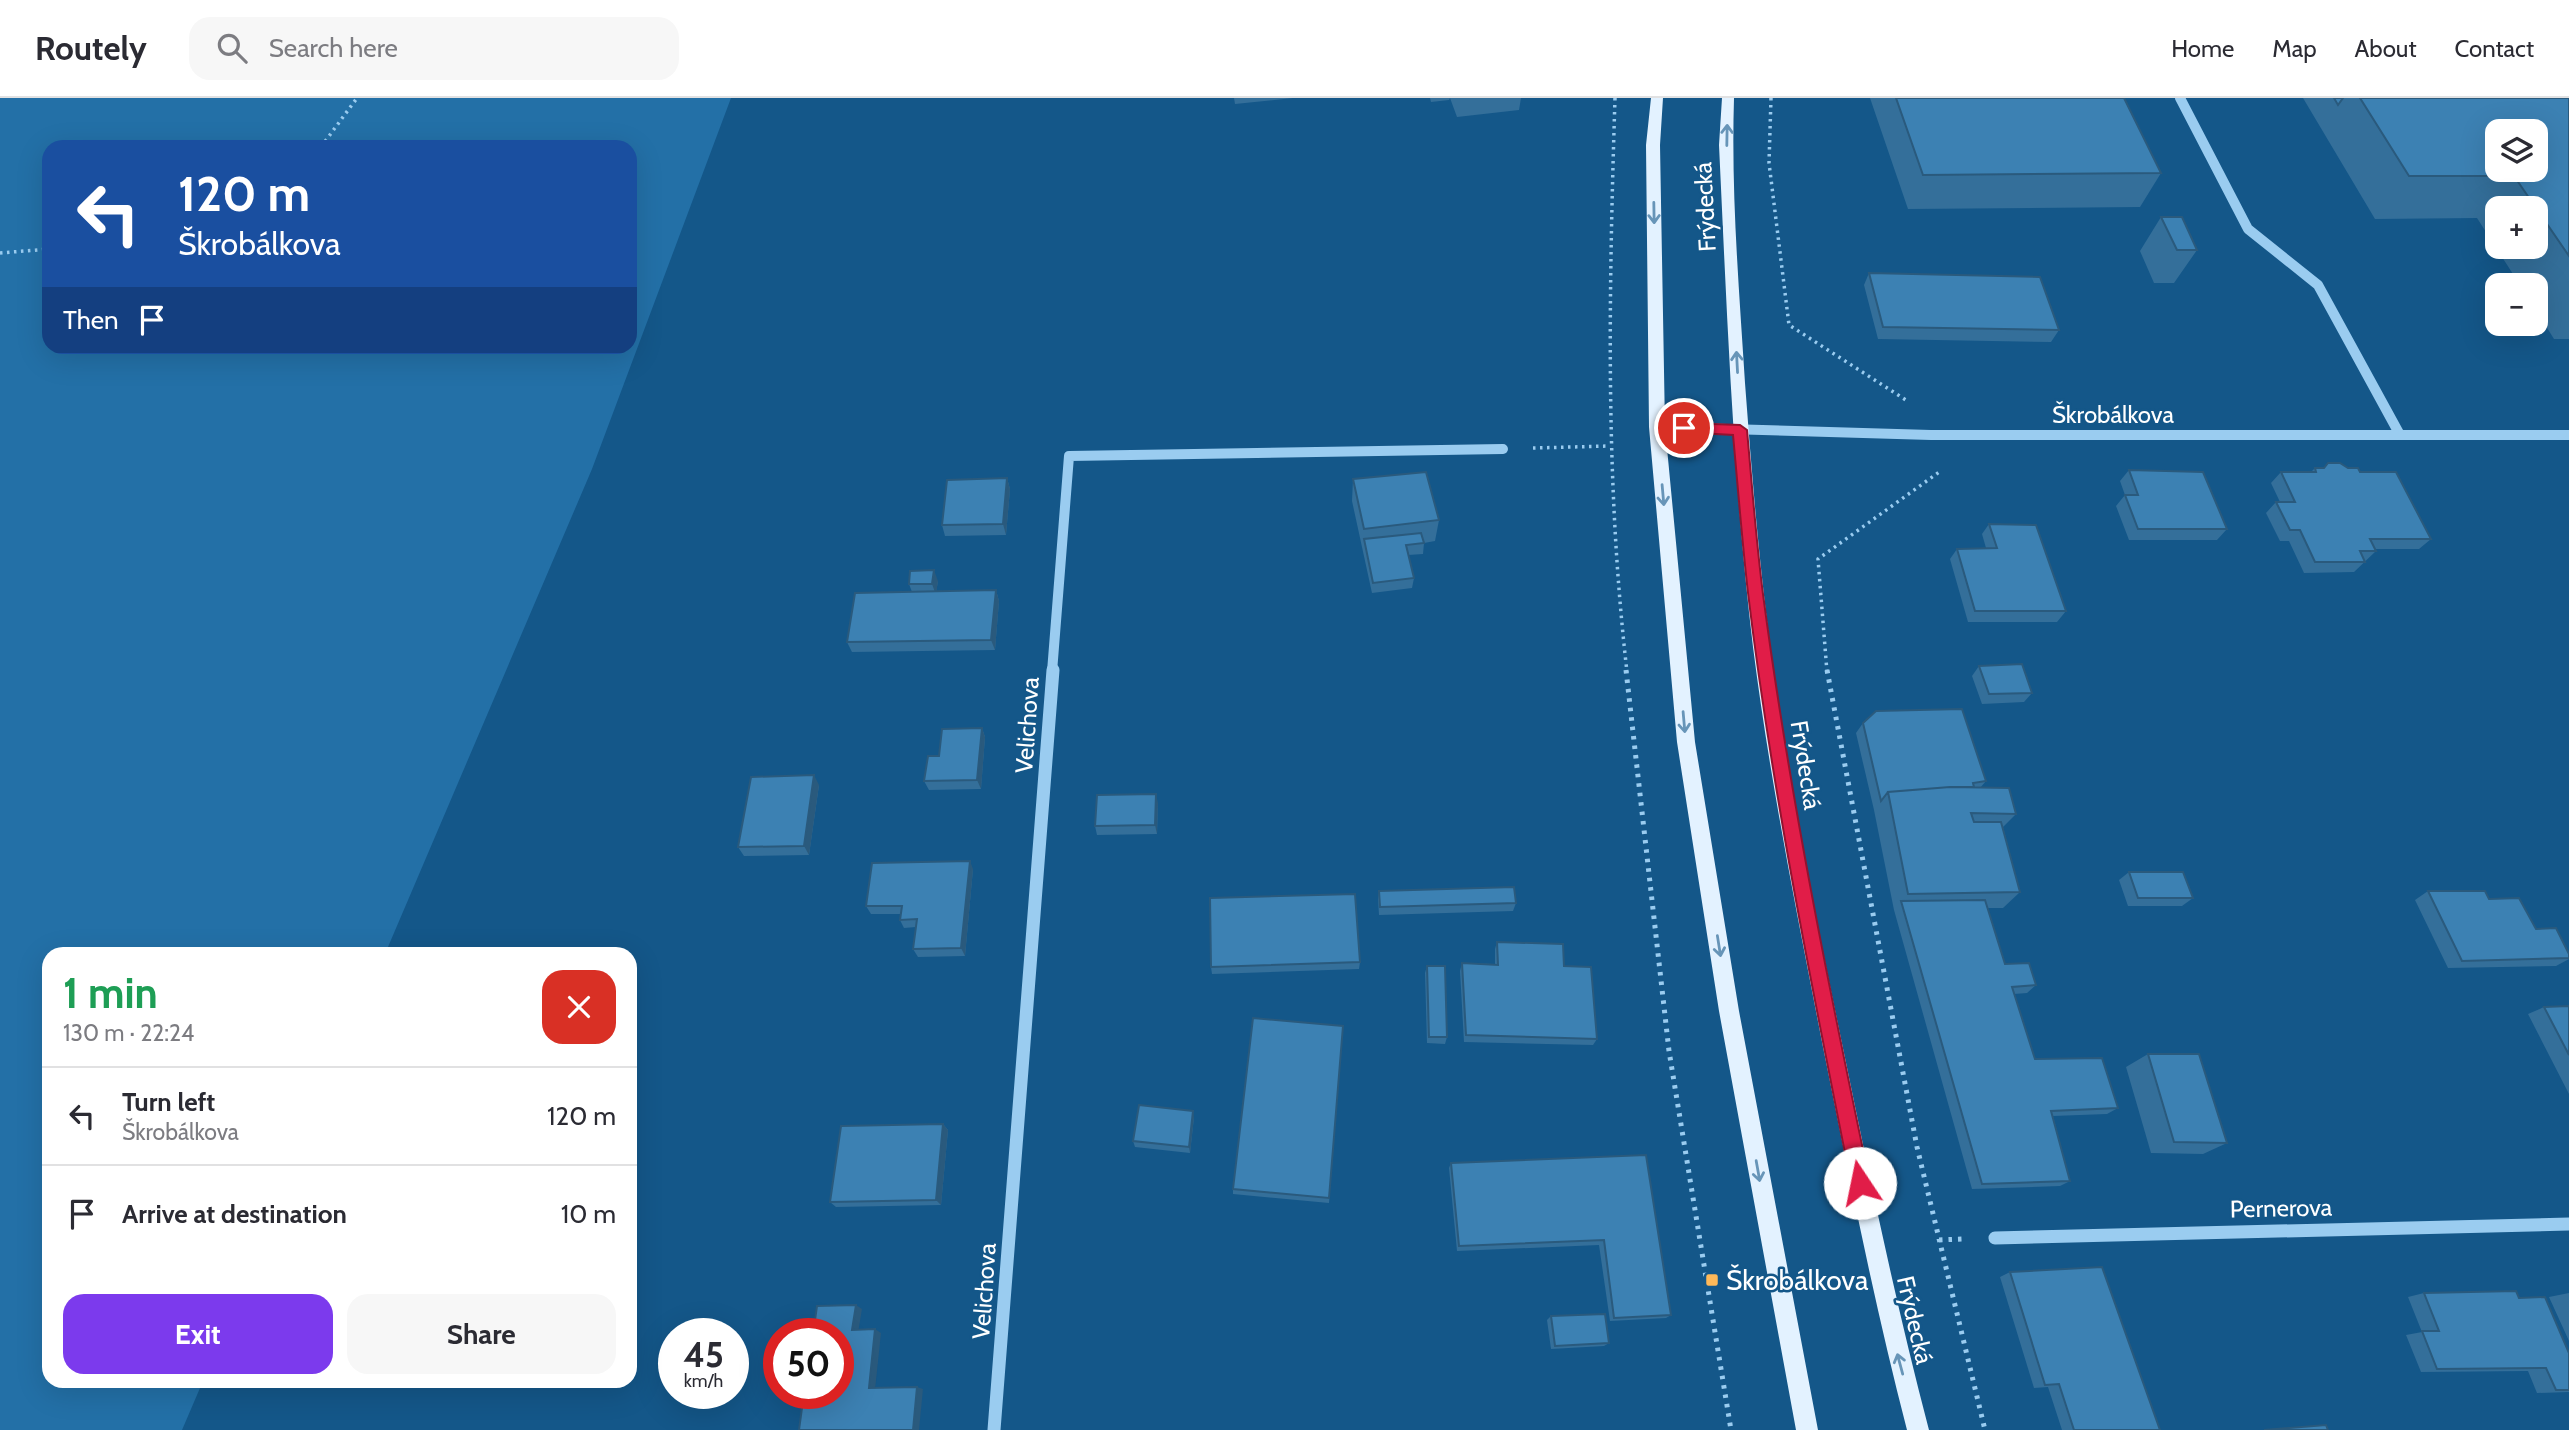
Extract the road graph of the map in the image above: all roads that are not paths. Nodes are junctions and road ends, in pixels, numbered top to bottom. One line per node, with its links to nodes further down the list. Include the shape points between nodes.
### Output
1 (1657, 98): 4 (main road, Frýdecká, one-way to 4, via 1653,145)
2 (1728, 98): 5 (main road, Frýdecká, one-way to 2, via 1726,145)
3 (2180, 98): 6 (street, via 2248,229 2318,285)
4 (1657, 427): 5 (street, Škrobálkova); 12 (main road, Frýdecká, one-way to 12, via 1686,742 1729,1011)
5 (1740, 430): 6 (street, Škrobálkova, via 1931,435); 13 (main road, Frýdecká, one-way to 5, via 1888,1318 1811,939 1755,593)
6 (2400, 435): 7 (street, Škrobálkova)
7 (2569, 435)
8 (1503, 449): 11 (street, Velichova, via 1069,456)
9 (2569, 1224): 10 (street, Pernerova)
10 (1995, 1238)
11 (994, 1430)
12 (1807, 1430)
13 (1918, 1430)

